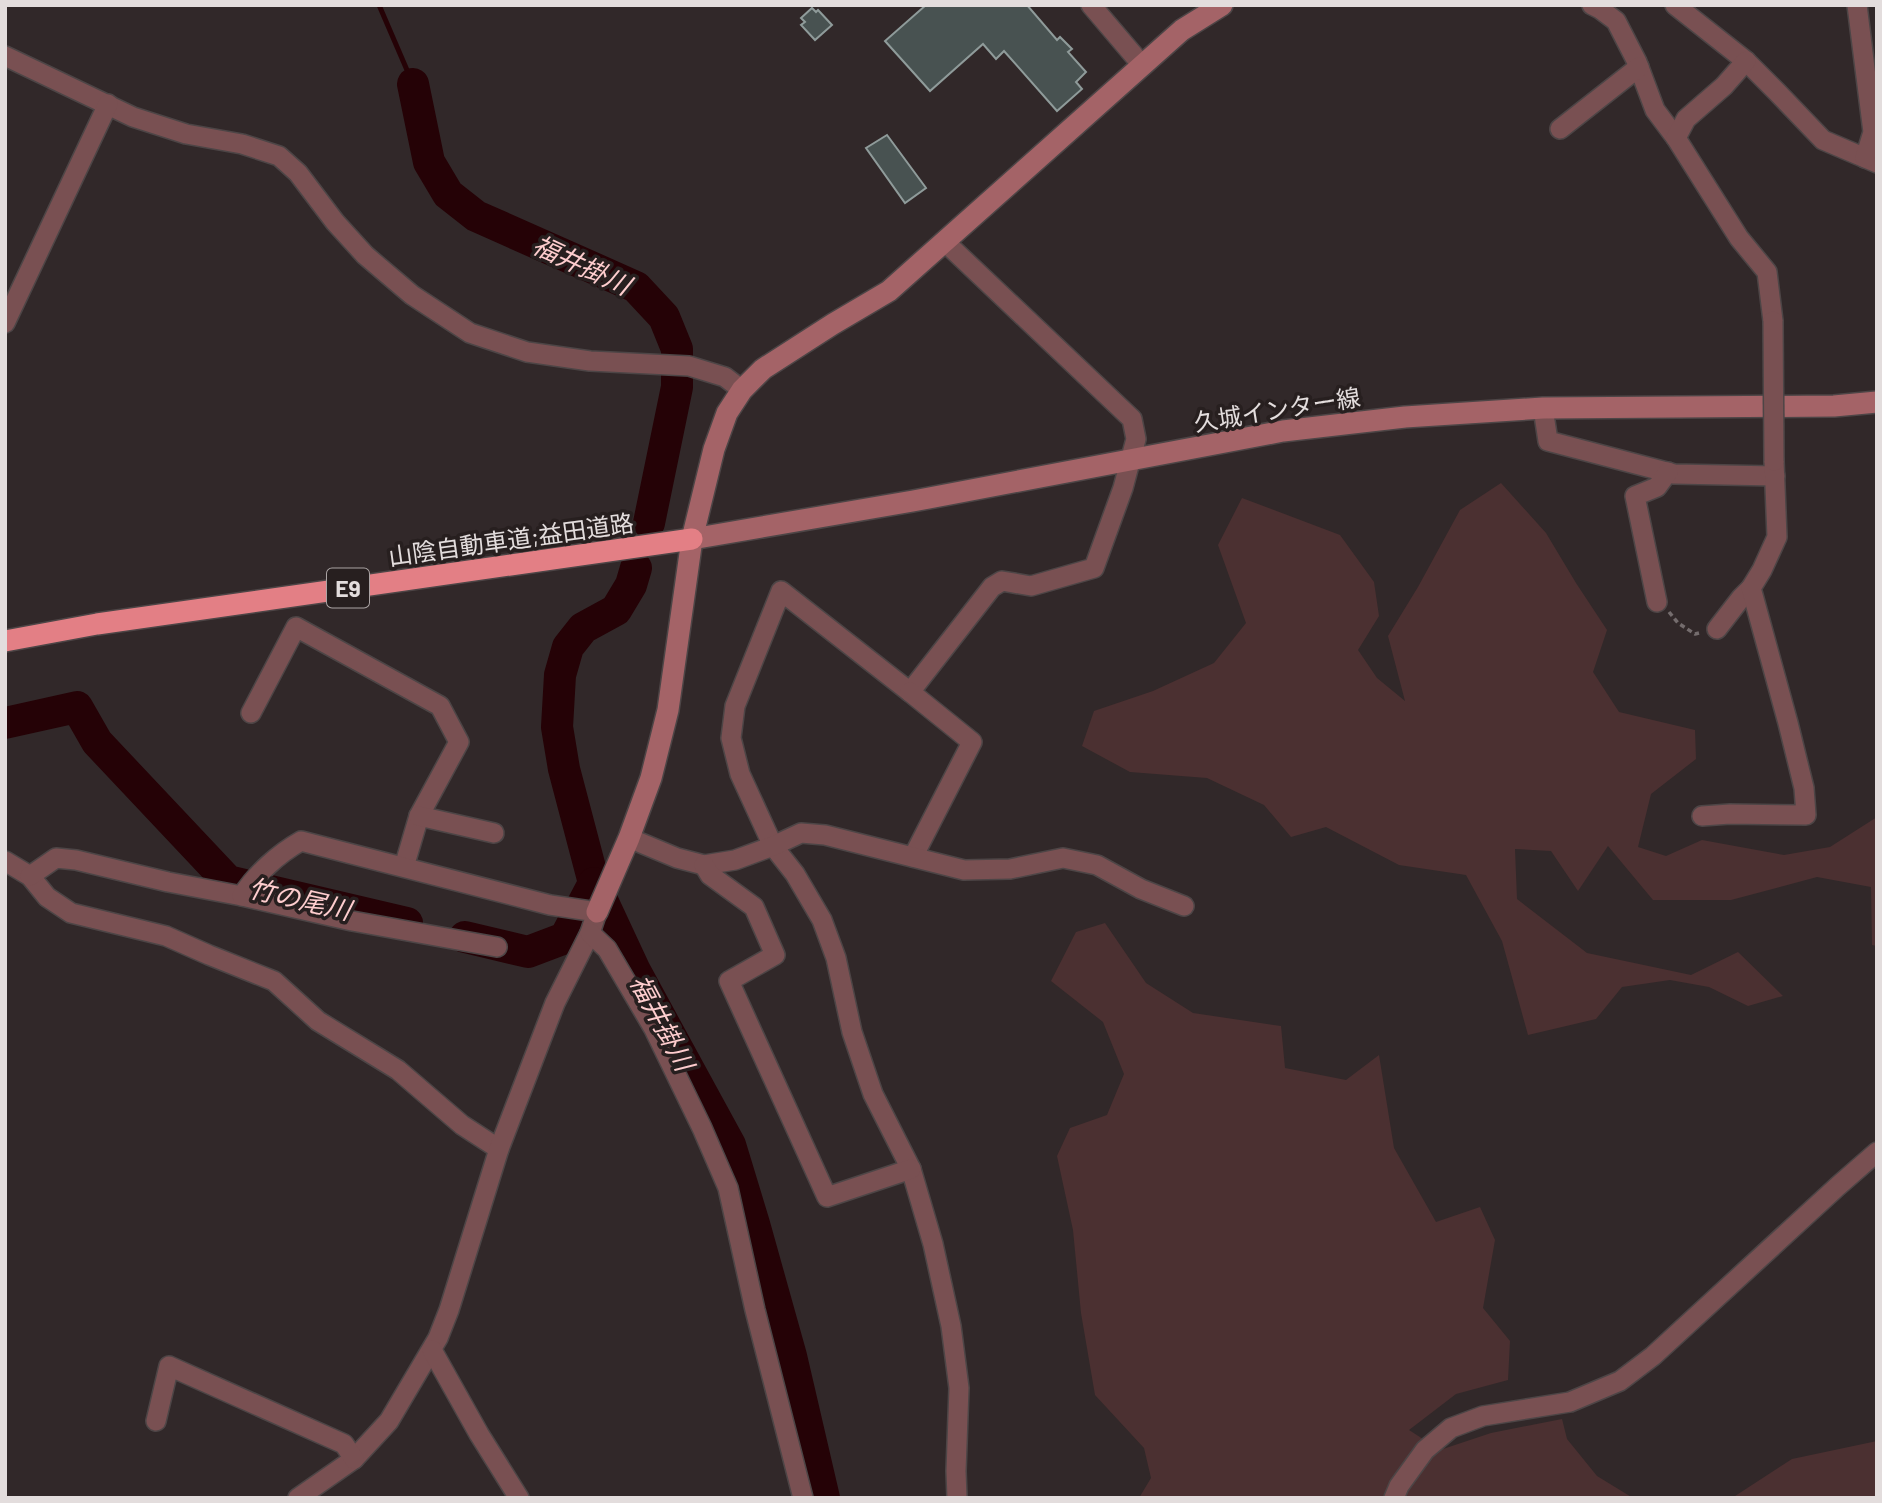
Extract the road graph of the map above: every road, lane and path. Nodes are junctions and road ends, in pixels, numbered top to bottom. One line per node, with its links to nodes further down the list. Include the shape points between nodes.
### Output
1 (1091, 5): 8 (street)
2 (1222, 5): 8 (main road, via 1182,30)
3 (1592, 5): 9 (street, via 1616,21)
4 (1675, 5): 7 (street)
5 (1857, 5): 13 (street, via 1873,132)
6 (5, 56): 10 (street)
7 (1746, 61): 12 (street, via 1686,120); 13 (street, via 1823,140)
8 (1142, 65): 14 (main road)
9 (1639, 67): 11 (street); 12 (street, via 1655,110)
10 (108, 104): 15 (street); 16 (street, via 186,134 279,156 365,256 412,295 470,333 527,352 689,366 725,377)
11 (1560, 129)
12 (1676, 138): 20 (street, bridge, via 1739,238 1767,272 1773,321)
13 (1871, 160)
14 (944, 241): 16 (main road, via 889,291 773,362); 19 (street, via 1132,419 1136,439)
15 (5, 323)
16 (742, 390): 22 (main road, via 727,413 715,449)
17 (1877, 402): 18 (main road, 久城インター線)
18 (1543, 408): 19 (main road, 久城インター線, via 1283,431); 21 (street, via 1548,441)
19 (1130, 460): 22 (main road, 久城インター線); 27 (street, via 1094,568 1031,586 1002,581 992,587)
20 (1775, 469): 21 (street); 23 (street, via 1777,537)
21 (1668, 472): 24 (street, via 1657,487 1634,496)
22 (692, 540): 26 (highway, 山陰自動車道;益田道路 / E9); 32 (main road, via 668,710 651,778)
23 (1751, 588): 25 (street); 30 (street, via 1798,762 1806,814)
24 (1657, 602): 25 (path, via 1695,634)
25 (1717, 629)
26 (5, 641)
27 (910, 692): 33 (street, via 781,591 734,706 731,738 740,774); 34 (street, via 971,742)
28 (251, 713): 29 (street, via 296,627 440,705 459,742)
29 (419, 816): 31 (street); 36 (street)
30 (1702, 816)
31 (494, 833)
32 (629, 838): 35 (street); 40 (main road)
33 (773, 846): 34 (street, via 801,834 825,835); 35 (street, via 735,860); 45 (street, via 822,920 873,1094)
34 (913, 857): 39 (street, via 964,870 1010,869 1063,858 1097,865)
35 (704, 864): 45 (street, via 710,875 754,907 775,956 729,981 827,1197)
36 (404, 867): 38 (street, via 301,841 284,850); 40 (street, via 550,905)
37 (14, 869): 38 (street, via 56,858 76,860); 43 (street, via 71,913 166,936 274,981 318,1021 398,1070 462,1125)
38 (242, 896): 42 (street)
39 (1184, 906)
40 (597, 912): 41 (street)
41 (590, 933): 43 (street, via 555,1003); 51 (street, via 607,949 654,1029 728,1188)
42 (496, 947)
43 (499, 1149): 46 (street)
44 (1877, 1152): 53 (street, via 1620,1381 1570,1402 1483,1416 1451,1428 1425,1450)
45 (911, 1170): 52 (street, via 933,1244 959,1388)
46 (432, 1350): 48 (street, via 389,1421); 50 (street)
47 (156, 1421): 48 (street, via 169,1366 344,1444)
48 (354, 1459): 49 (street)
49 (298, 1498)
50 (519, 1498)
51 (803, 1498)
52 (957, 1498)
53 (1394, 1498)

